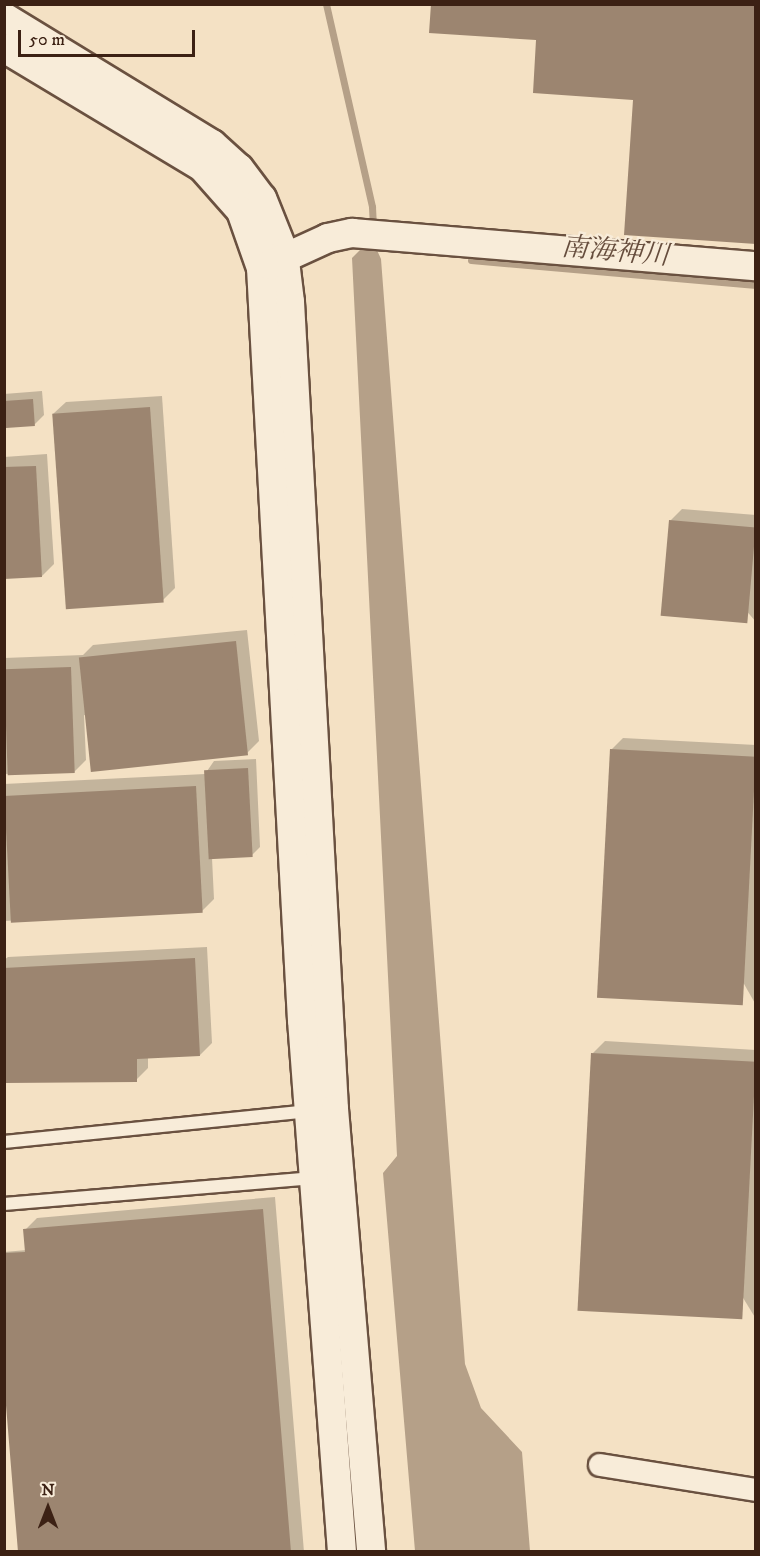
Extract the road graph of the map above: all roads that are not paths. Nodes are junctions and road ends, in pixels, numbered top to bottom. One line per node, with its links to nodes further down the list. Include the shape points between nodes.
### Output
1 (4, 17): 3 (street, via 219,150 239,168 262,198)
2 (4, 48): 3 (street, via 202,167 241,211)
3 (273, 263): 4 (street, via 328,238 352,233); 5 (street)
4 (756, 266)
5 (321, 1110): 6 (lane); 7 (street)
6 (4, 1142)
7 (326, 1177): 8 (lane); 11 (street); 12 (street)
8 (4, 1204)
9 (600, 1465): 10 (street)
10 (756, 1490)
11 (342, 1551)
12 (371, 1551)

